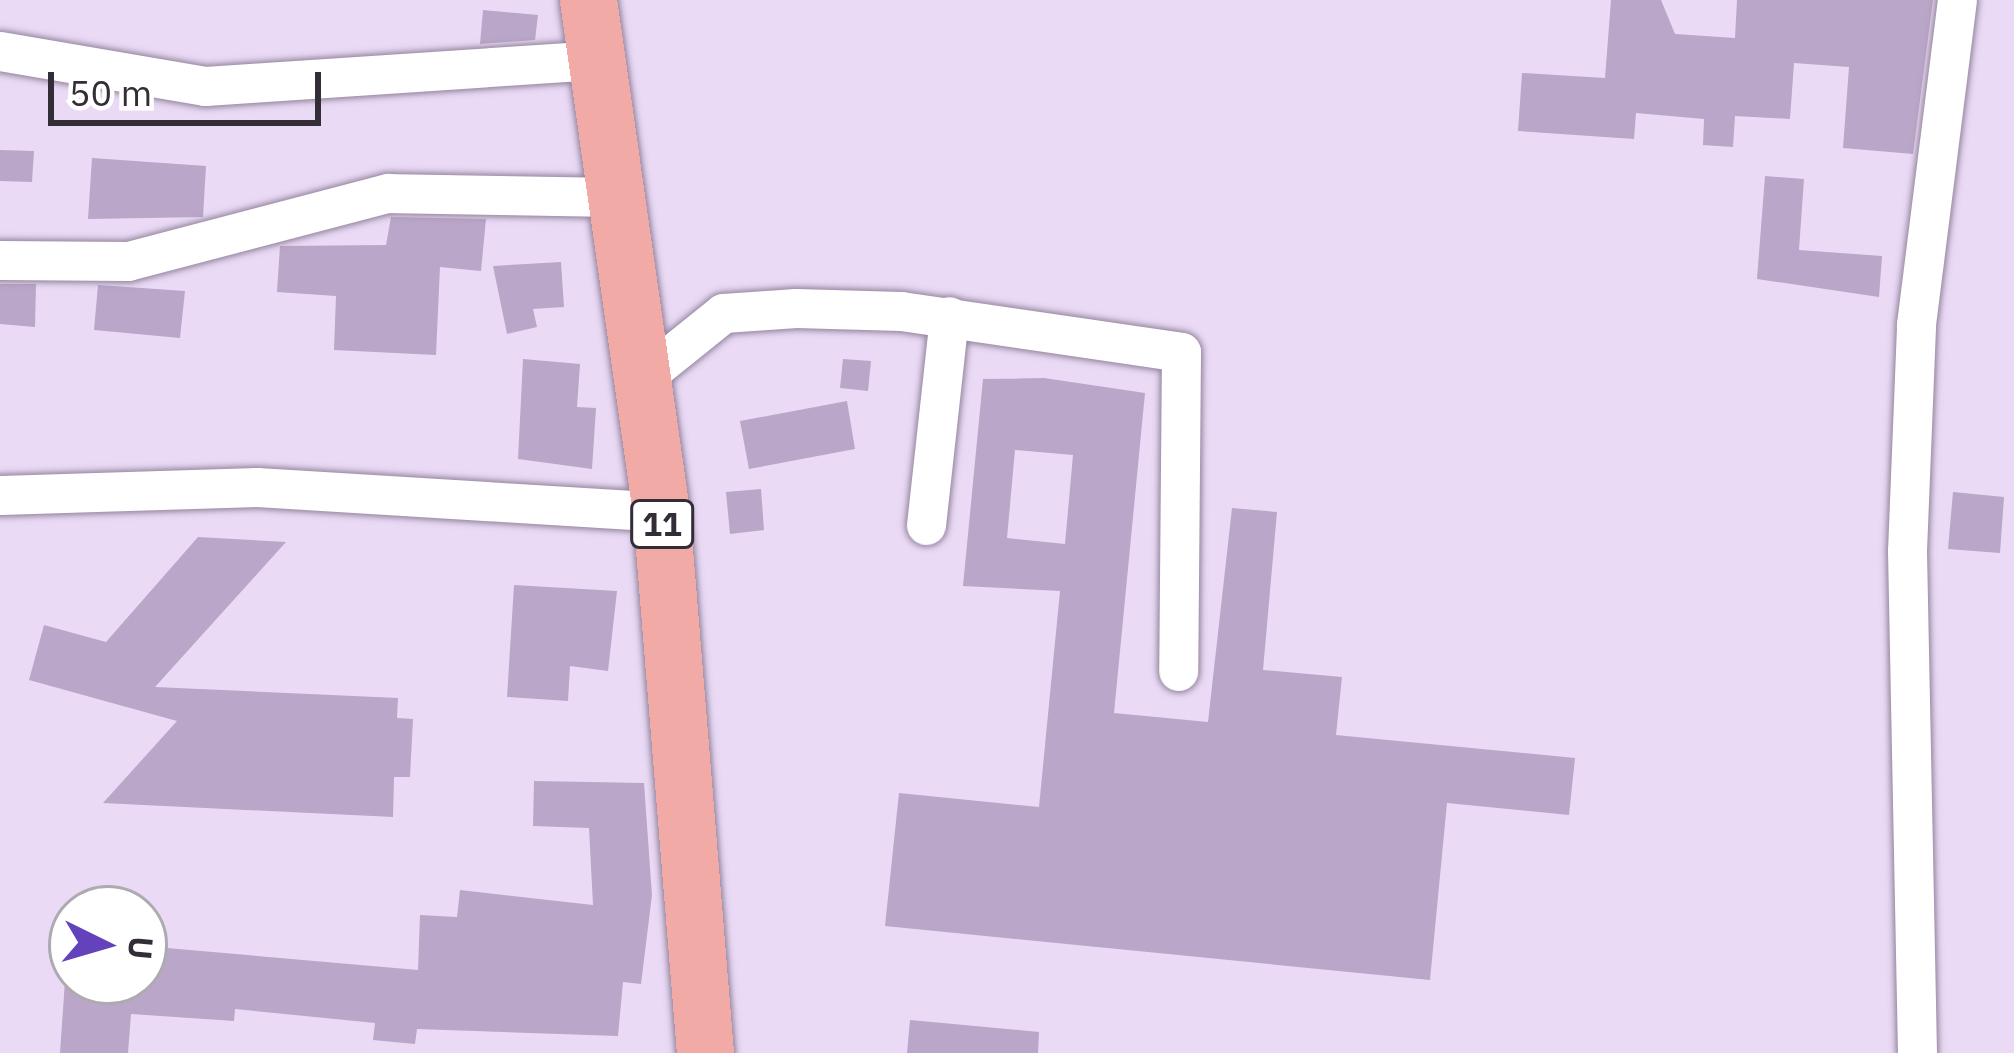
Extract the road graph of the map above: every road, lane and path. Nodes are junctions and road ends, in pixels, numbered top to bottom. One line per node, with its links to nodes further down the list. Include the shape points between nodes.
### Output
1 (588, 0): 4 (highway, 11)
2 (1957, 0): 14 (street, via 1916,323 1907,551)
3 (0, 52): 4 (street, via 205,86)
4 (595, 60): 5 (highway, 11)
5 (609, 197): 6 (street, via 388,194 128,261); 8 (highway, 11)
6 (0, 260)
7 (949, 316): 8 (street, via 723,314); 11 (street); 12 (street, via 1181,352)
8 (646, 375): 10 (highway, 11)
9 (0, 495): 10 (street, via 256,487)
10 (661, 512): 13 (highway, 11)
11 (926, 525)
12 (1178, 670)
13 (705, 1053)
14 (1917, 1053)

